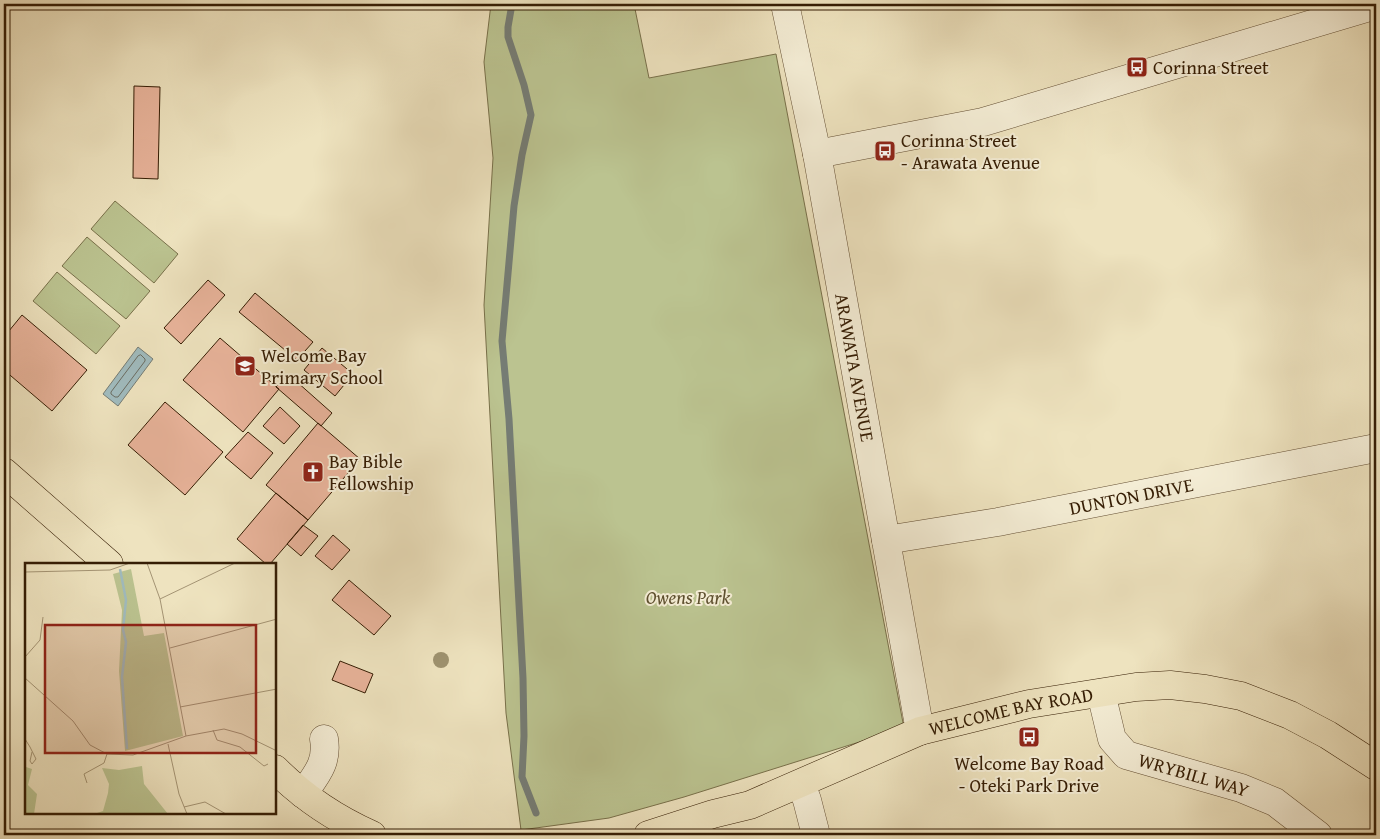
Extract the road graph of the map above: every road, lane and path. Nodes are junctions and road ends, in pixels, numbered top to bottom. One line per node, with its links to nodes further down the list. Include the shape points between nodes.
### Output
1 (785, 4): 3 (street, ARAWATA AVENUE)
2 (1376, 5): 3 (street, via 983,122)
3 (816, 154): 6 (street, ARAWATA AVENUE)
4 (1376, 448): 6 (street, DUNTON DRIVE, via 998,522)
5 (4, 472): 7 (main road)
6 (886, 540): 9 (street, ARAWATA AVENUE)
7 (108, 563)
8 (1101, 692): 9 (main road, WELCOME BAY ROAD, via 1029,704); 11 (main road, WELCOME BAY ROAD, via 1170,685 1241,696 1321,731); 18 (street, WRYBILL WAY, via 1112,739 1126,756 1241,788 1275,802)
9 (920, 731): 13 (main road, WELCOME BAY ROAD)
10 (324, 739): 14 (street, via 324,762)
11 (1376, 766)
12 (276, 770): 14 (main road)
13 (801, 784): 16 (main road, WELCOME BAY ROAD, via 750,805); 17 (street)
14 (303, 794): 15 (main road)
15 (372, 835)
16 (648, 835)
17 (816, 835)
18 (1318, 835)

